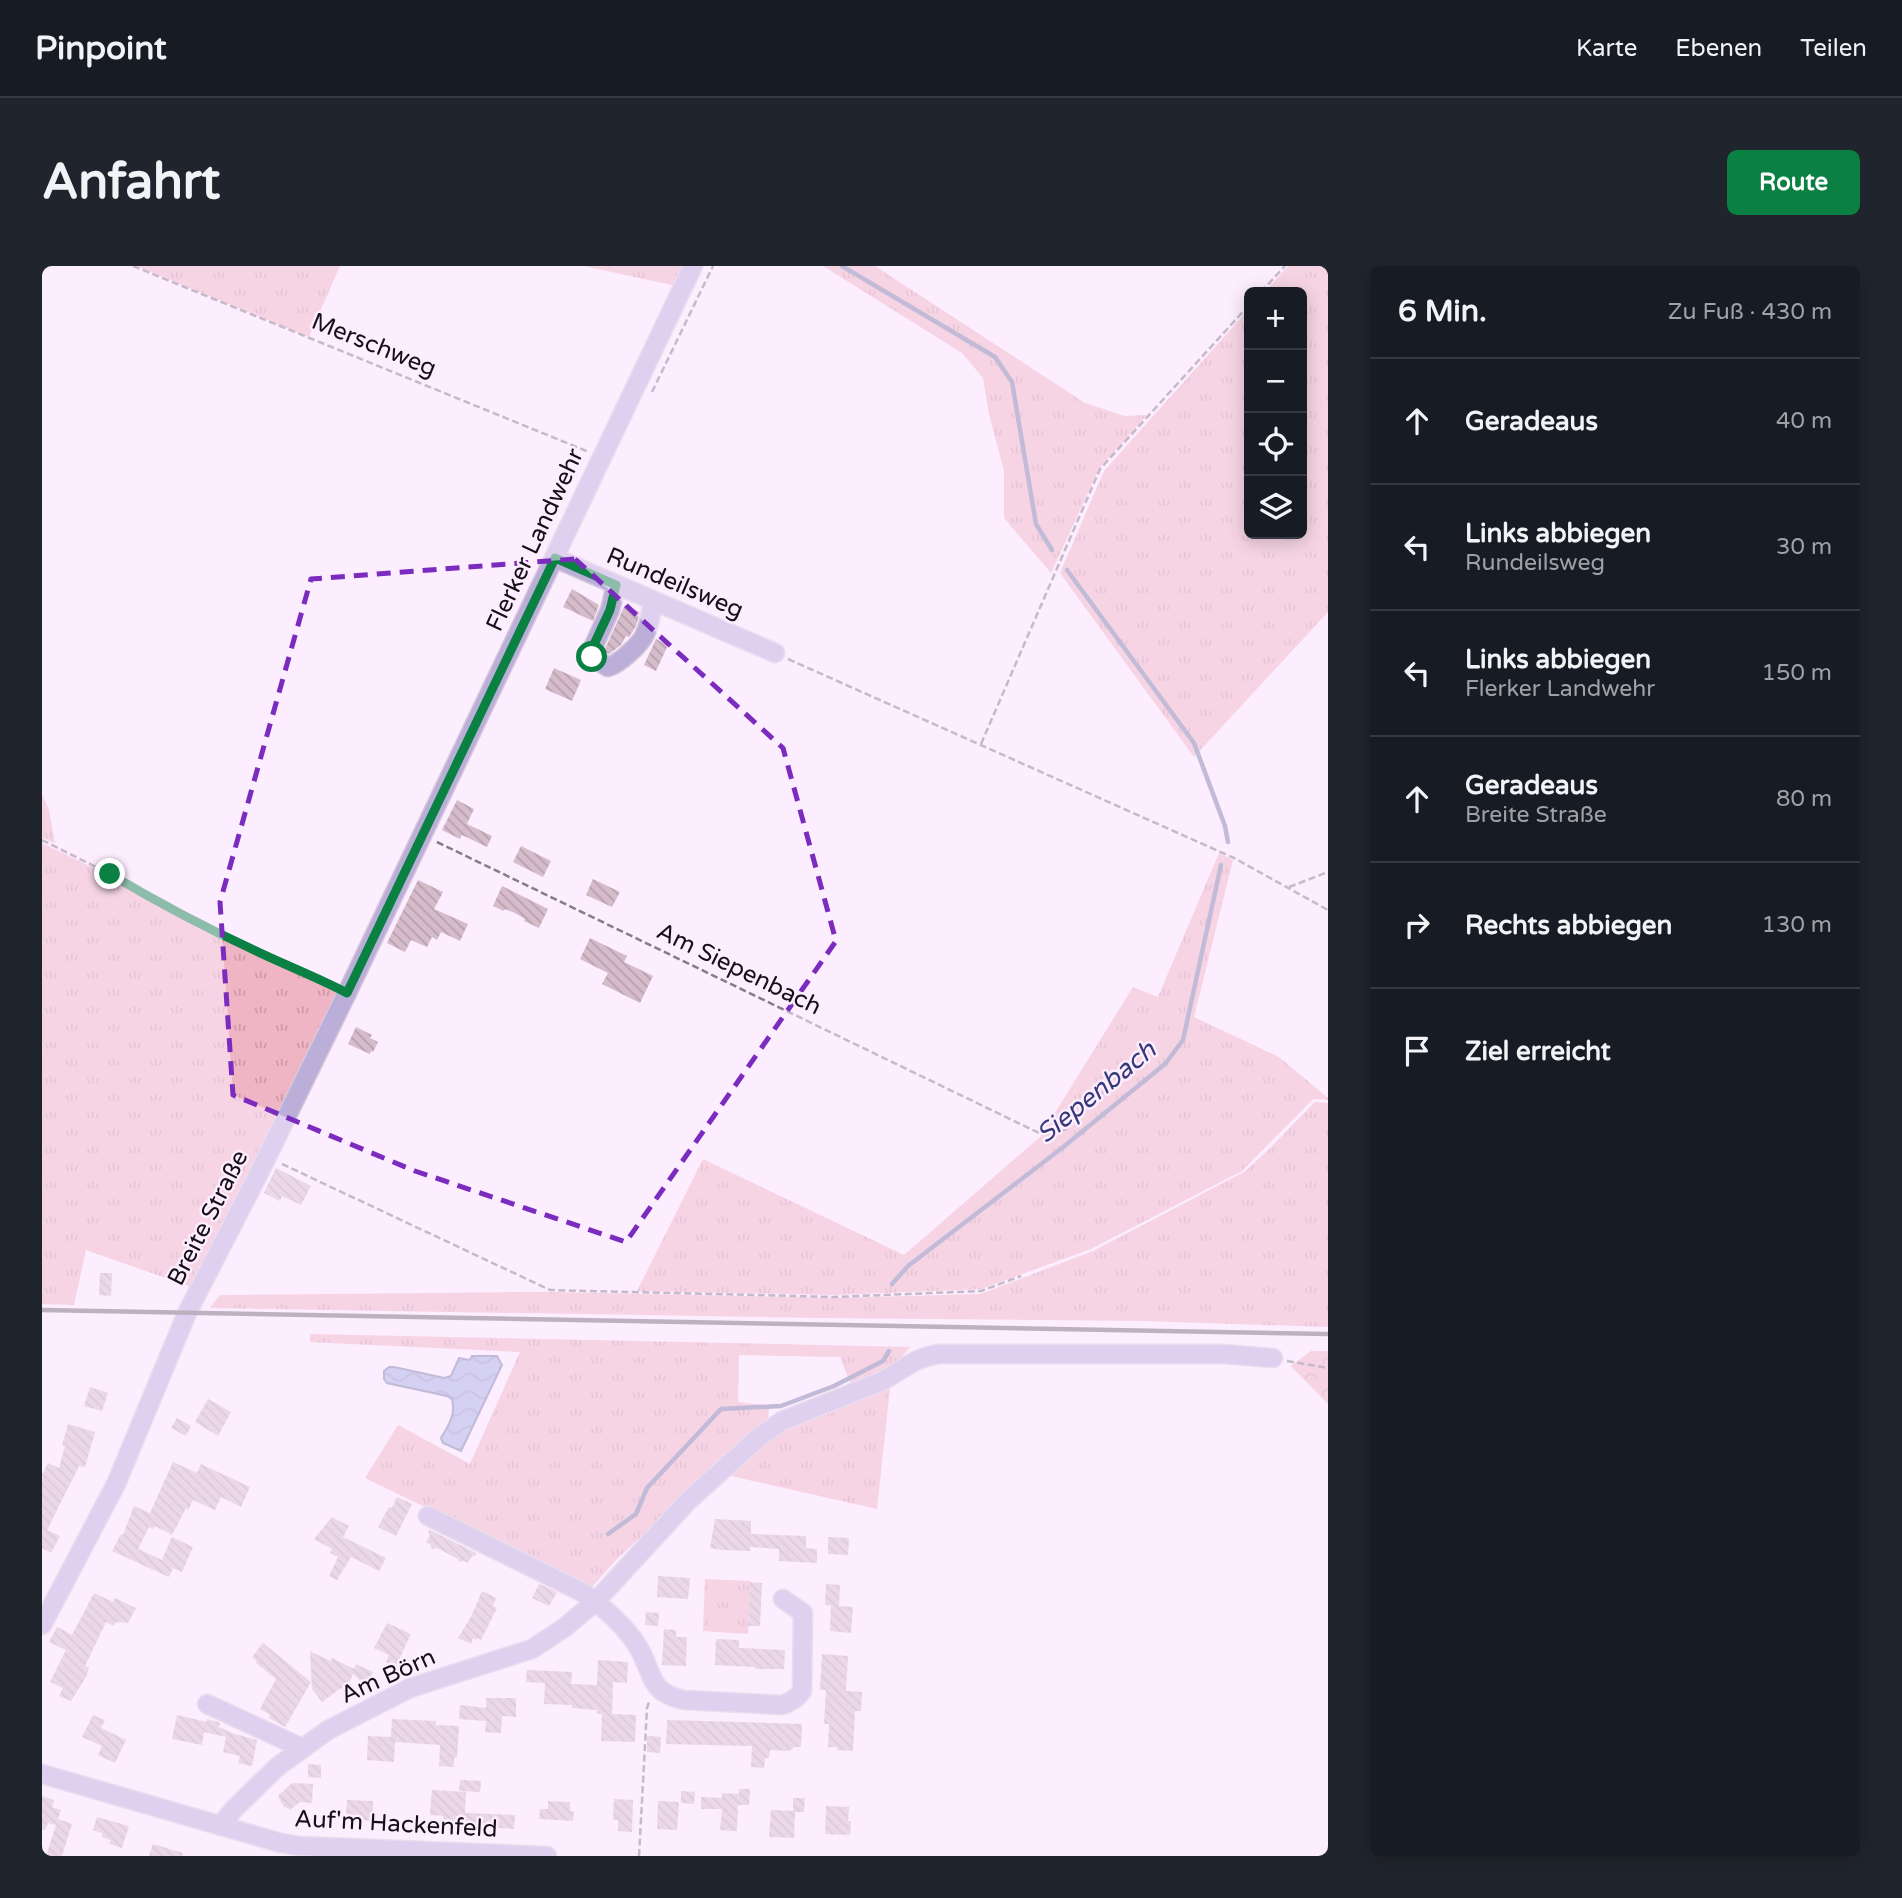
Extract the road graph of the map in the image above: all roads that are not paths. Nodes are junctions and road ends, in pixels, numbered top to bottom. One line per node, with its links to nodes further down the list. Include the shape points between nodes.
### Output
1 (693, 266): 2 (street, Flerker Landwehr)
2 (555, 558): 3 (street, Rundeilsweg); 6 (street, Flerker Landwehr)
3 (615, 590): 4 (street, Rundeilsweg); 4 (street, via 590,653 608,667 625,657 645,635)
4 (652, 606): 5 (street, Rundeilsweg)
5 (775, 653)
6 (422, 835): 11 (street, Breite Straße, via 187,1313 116,1483)
7 (1273, 1358): 10 (street, Am Börn, via 941,1353 920,1357 894,1375 782,1421 758,1438 688,1501)
8 (428, 1516): 10 (street)
9 (783, 1599): 10 (street, via 803,1613 802,1691 782,1704 672,1698 656,1686 638,1646)
10 (596, 1601): 13 (street, Am Börn, via 532,1648 410,1688)
11 (42, 1625)
12 (208, 1704): 13 (street)
13 (302, 1748): 15 (street, Am Börn, via 277,1766)
14 (42, 1774): 15 (street, Auf'm Hackenfeld)
15 (220, 1826): 16 (street, Auf'm Hackenfeld)
16 (281, 1849): 17 (street, Auf'm Hackenfeld, via 300,1846)
17 (460, 1854): 18 (street, Auf'm Hackenfeld)
18 (547, 1856)

